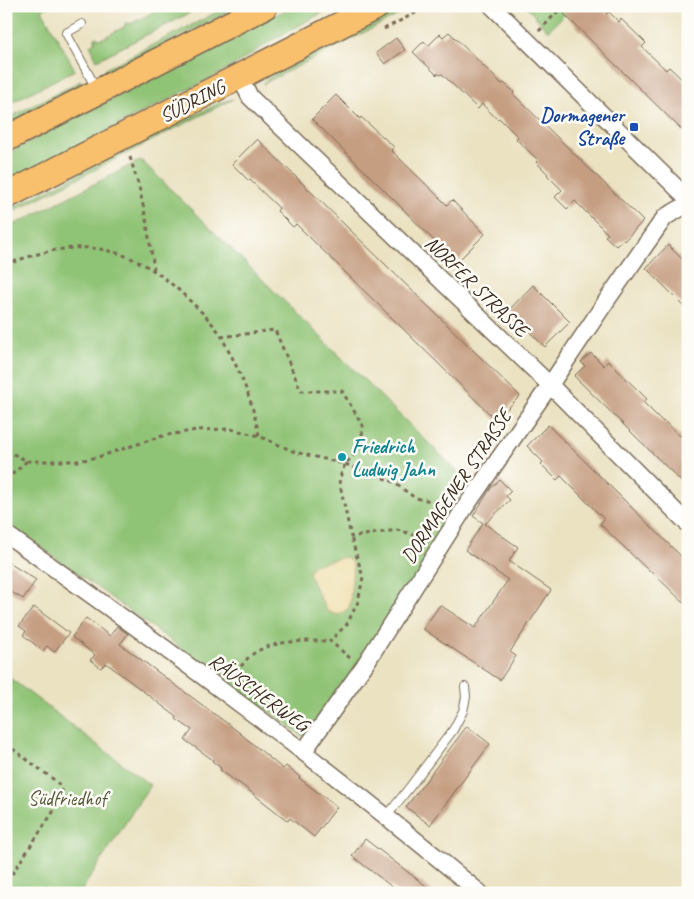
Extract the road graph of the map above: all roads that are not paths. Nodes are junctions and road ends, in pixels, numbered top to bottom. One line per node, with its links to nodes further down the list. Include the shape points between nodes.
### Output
1 (265, 6): 6 (main road)
2 (492, 6): 9 (street)
3 (370, 8): 5 (main road, SÜDRING)
4 (82, 24): 6 (lane, via 66,33)
5 (240, 77): 8 (main road, SÜDRING); 11 (street, NORFER STRASSE, via 250,97)
6 (98, 92): 7 (main road)
7 (6, 139)
8 (6, 196)
9 (688, 199)
10 (688, 204): 11 (street, DORMAGENER STRASSE, via 665,217)
11 (550, 385): 12 (street, NORFER STRASSE); 15 (street, DORMAGENER STRASSE)
12 (688, 524)
13 (6, 534): 15 (street, RÄUSCHERWEG)
14 (465, 687): 16 (lane, via 463,711 453,730)
15 (304, 751): 16 (street, RÄUSCHERWEG)
16 (386, 817): 17 (street, RÄUSCHERWEG)
17 (480, 893)

